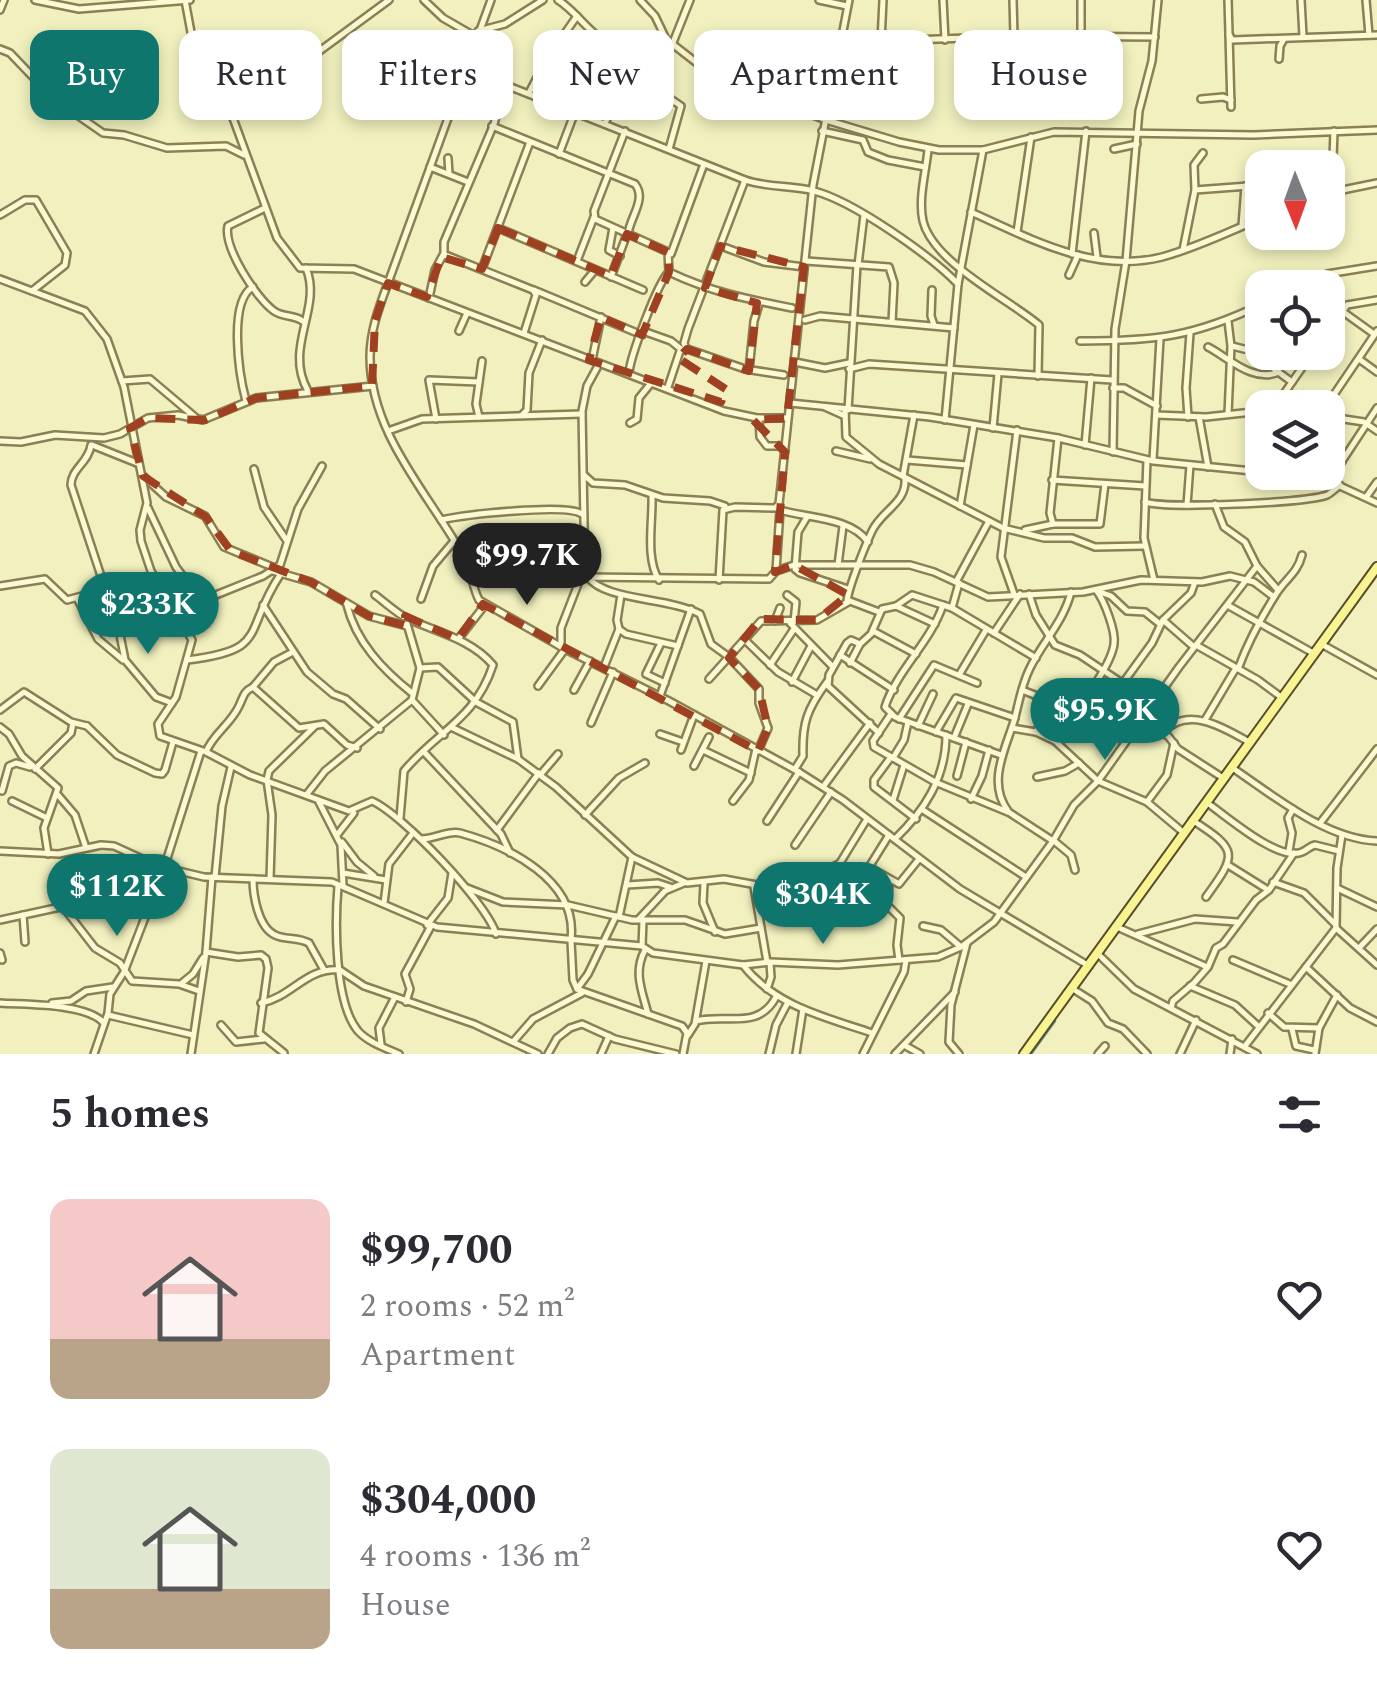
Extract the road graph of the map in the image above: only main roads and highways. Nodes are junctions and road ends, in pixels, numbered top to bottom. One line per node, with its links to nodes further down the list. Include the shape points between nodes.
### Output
1 (1377, 567): 2 (main road)
2 (1024, 1054)

